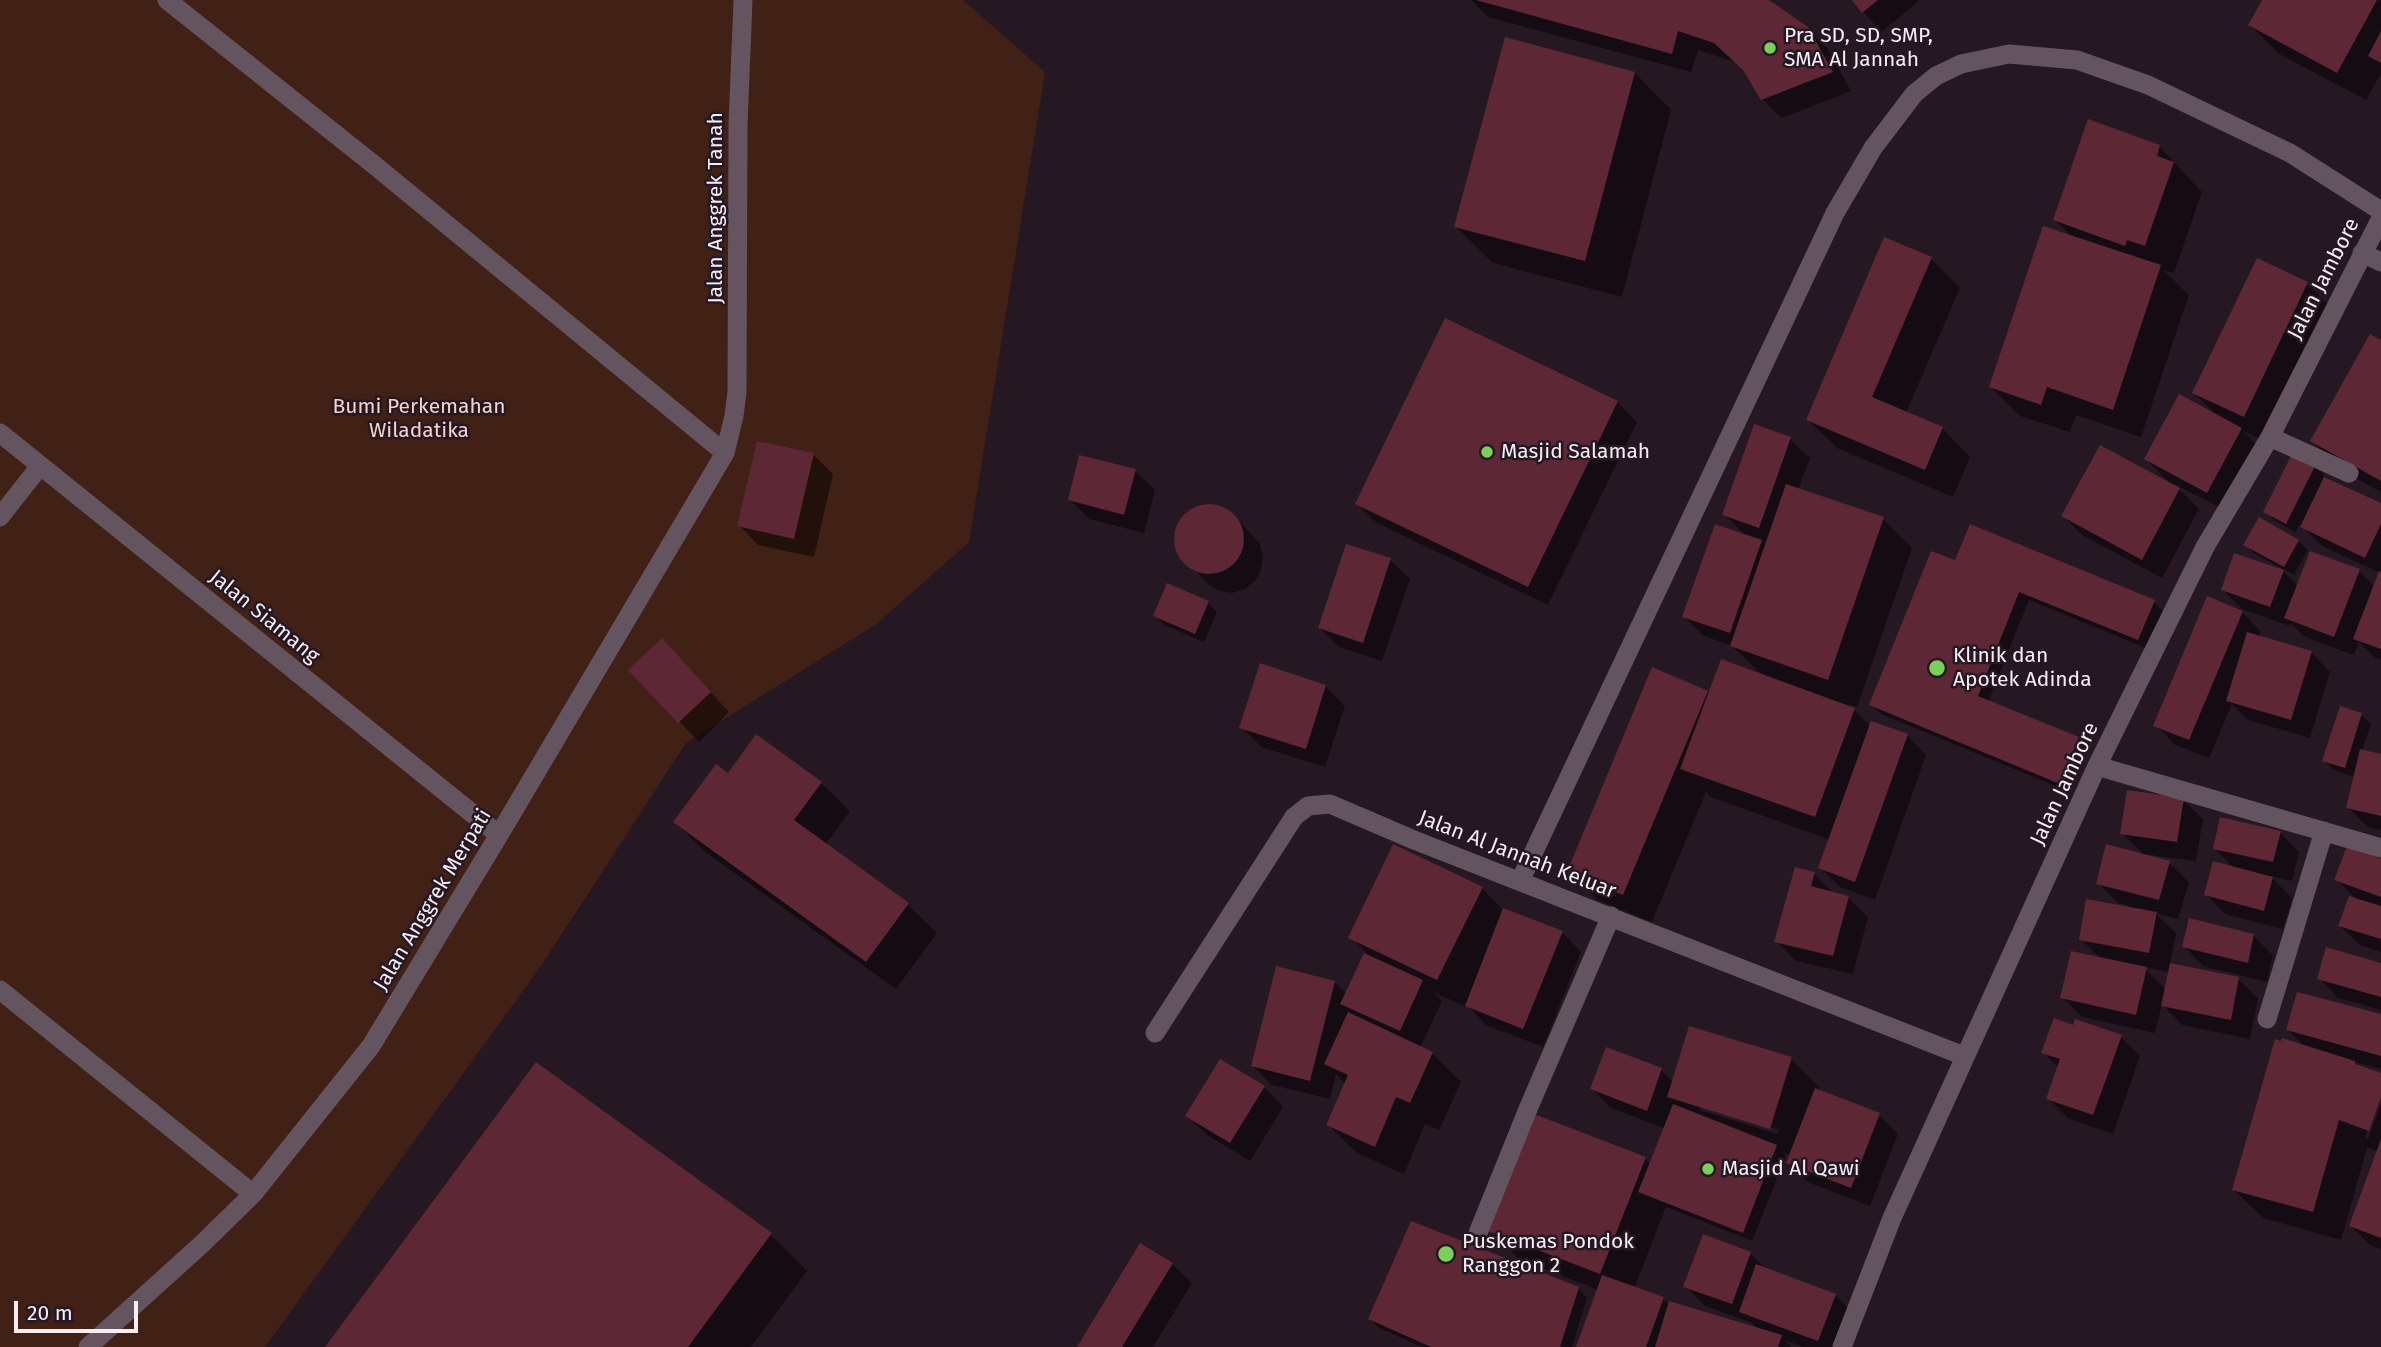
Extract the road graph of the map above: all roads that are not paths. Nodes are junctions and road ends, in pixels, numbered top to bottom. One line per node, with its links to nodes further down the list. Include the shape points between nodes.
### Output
1 (167, 0): 10 (street)
2 (743, 0): 7 (street, Jalan Anggrek Tanah)
3 (2381, 211): 18 (street, via 2290,153 2148,85 2077,61 2009,54 1961,64 1936,76 1914,94 1873,148 1835,213)
4 (2381, 218): 5 (street, Jalan Jambore)
5 (2362, 253): 6 (street); 9 (street, Jalan Jambore)
6 (2381, 262)
7 (734, 416): 10 (street, Jalan Anggrek Merpati)
8 (0, 433): 11 (street, Jalan Siamang)
9 (2270, 437): 12 (street); 14 (street, Jalan Jambore, via 2205,547)
10 (724, 453): 16 (street, Jalan Anggrek Merpati)
11 (40, 466): 13 (street); 16 (street, Jalan Siamang)
12 (2349, 473)
13 (0, 517)
14 (2097, 766): 15 (street); 23 (street, Jalan Jambore)
15 (2324, 831): 17 (street); 21 (street)
16 (499, 835): 24 (street, Jalan Anggrek Merpati, via 371,1046)
17 (2381, 848)
18 (1520, 881): 19 (street, Jalan Al Jannah Keluar); 22 (street, Jalan Al Jannah Keluar, via 1331,804 1308,806 1294,817)
19 (1611, 916): 23 (street, Jalan Al Jannah Keluar); 25 (street)
20 (0, 989): 24 (street)
21 (2267, 1019)
22 (1155, 1033)
23 (1964, 1056): 27 (street, Jalan Jambore, via 1892,1218)
24 (253, 1194): 26 (street, Jalan Anggrek Merpati)
25 (1478, 1233)
26 (88, 1347)
27 (1842, 1347)

